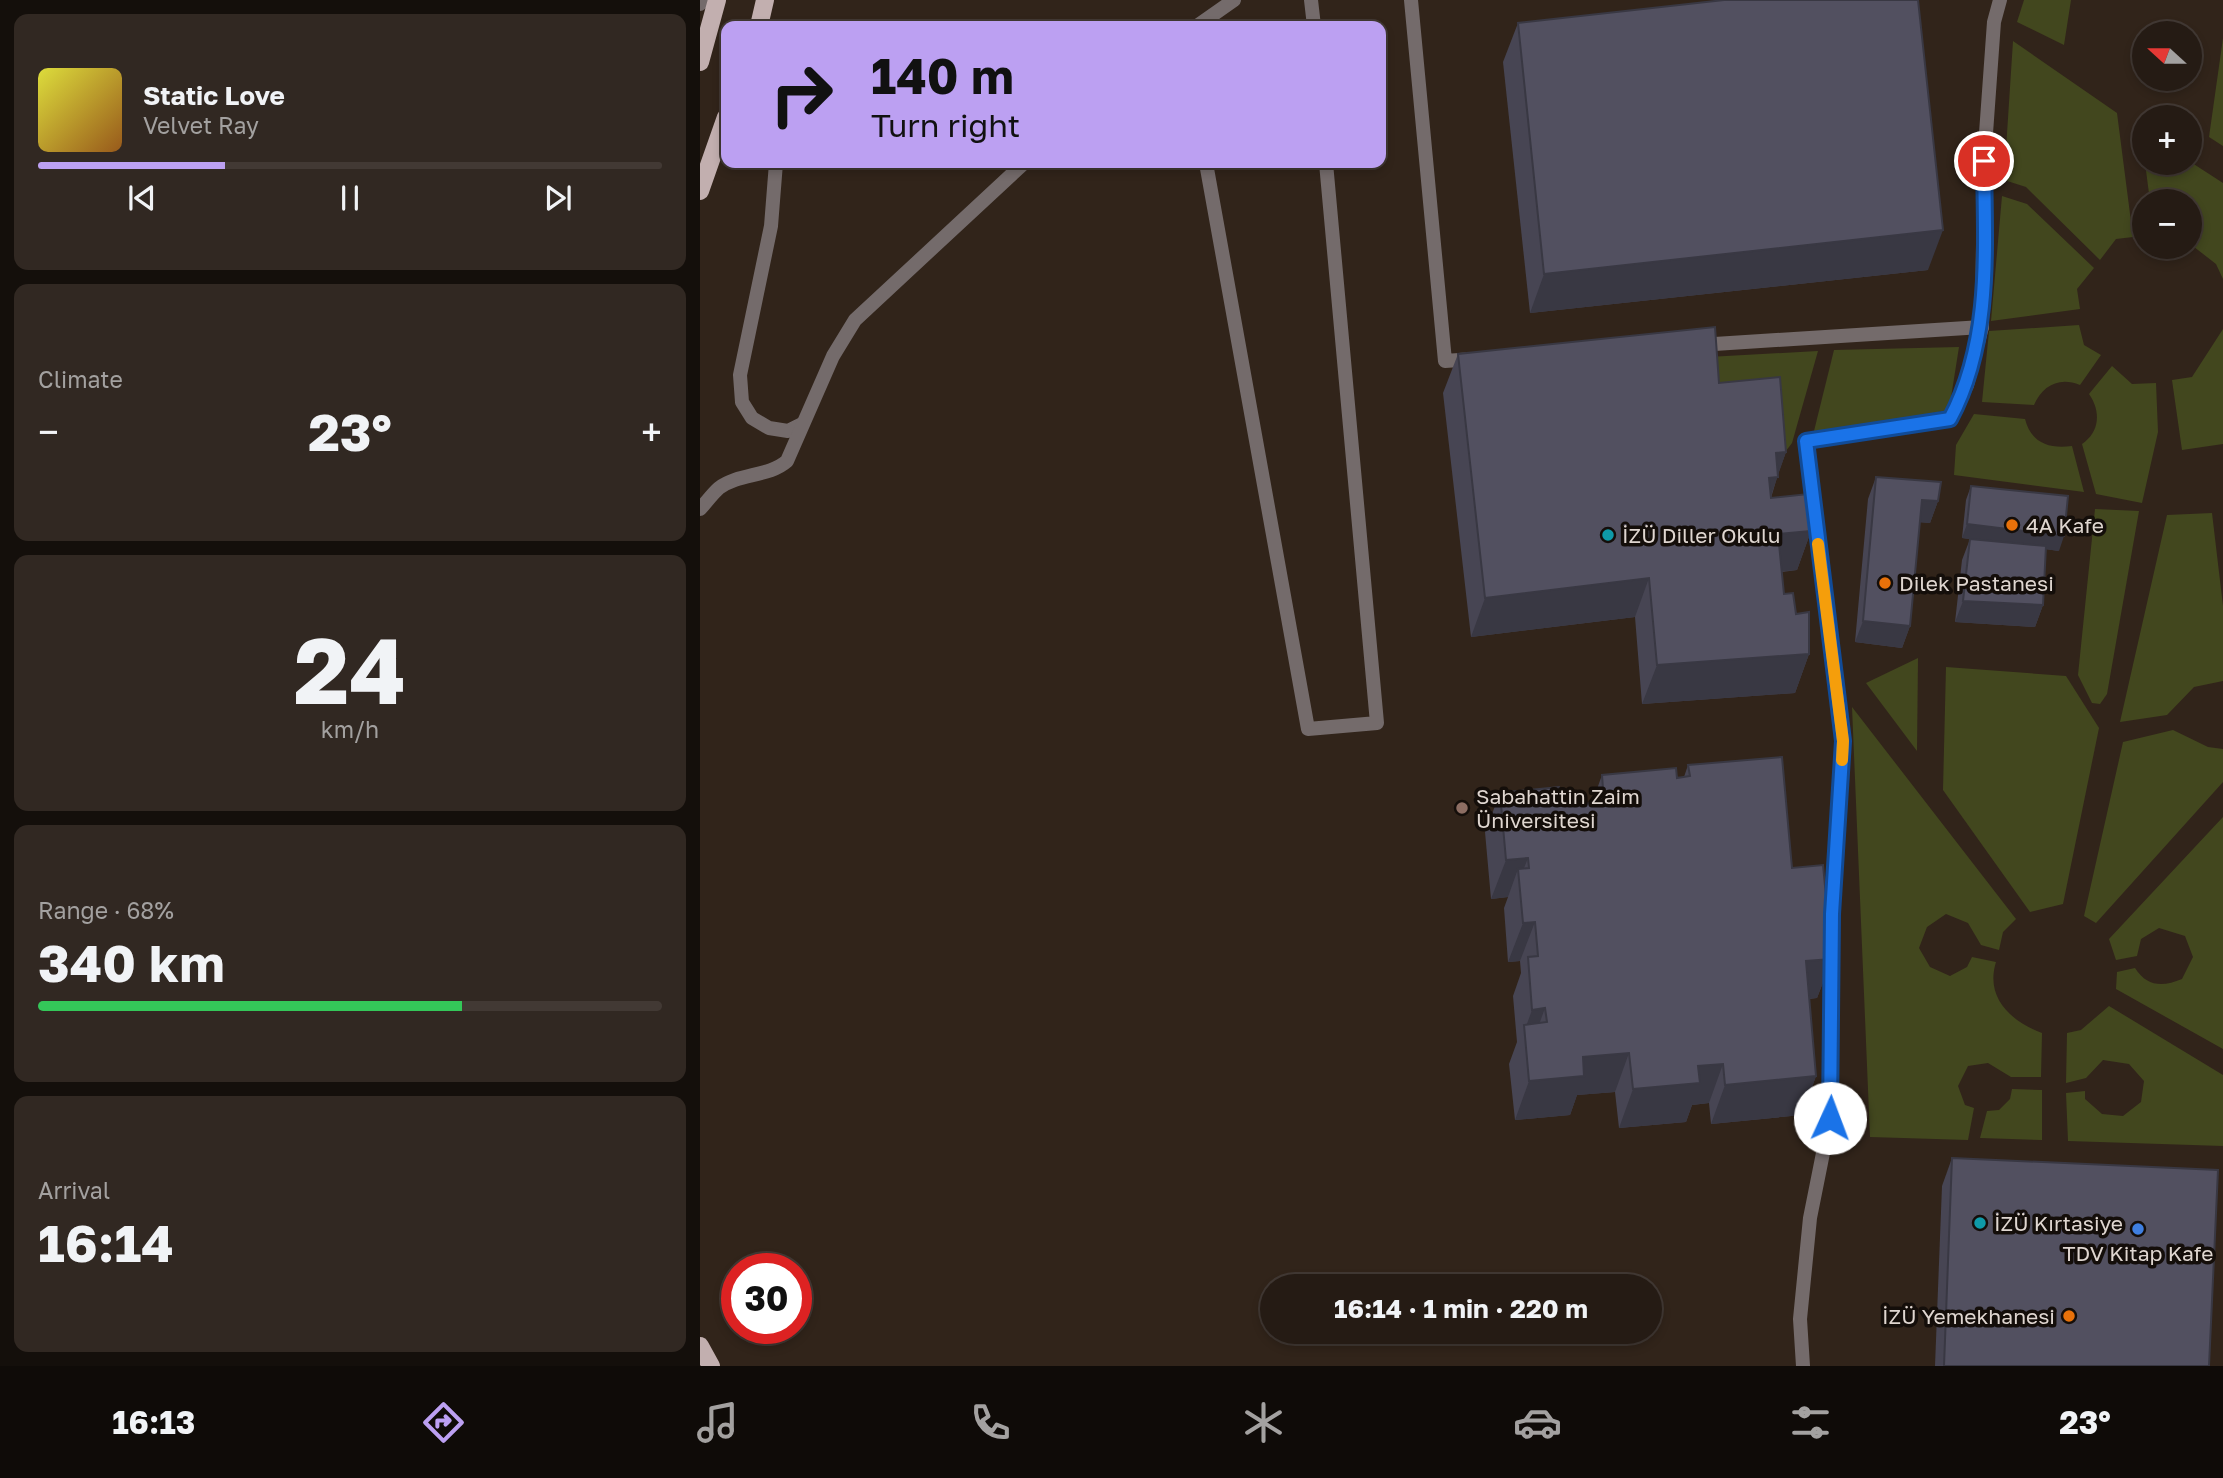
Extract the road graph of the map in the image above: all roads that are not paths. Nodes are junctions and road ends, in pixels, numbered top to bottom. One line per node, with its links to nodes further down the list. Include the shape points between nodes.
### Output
1 (717, 0): 11 (main road)
2 (766, 0): 7 (main road); 8 (street)
3 (1234, 0): 9 (street)
4 (1311, 0): 10 (street)
5 (1411, 0): 20 (street, via 1445,361)
6 (2000, 0): 18 (street, via 1994,22 1984,161)
7 (760, 21)
8 (766, 21)
9 (1204, 21)
10 (1313, 21)
11 (700, 62)
12 (721, 131): 17 (main road)
13 (776, 168): 21 (street, via 771,226 740,375 742,402 752,418 769,428 788,431)
14 (1019, 168): 21 (street, via 855,320)
15 (1207, 168): 16 (street, via 1308,729 1377,723)
16 (1326, 168)
17 (700, 191)
18 (1982, 327): 19 (street); 25 (street, via 1967,386 1950,419 1806,441 1843,741 1832,914 1830,1118 1810,1218 1800,1319)
19 (1689, 345)
20 (1485, 358)
21 (802, 424): 22 (street, via 787,461 720,487)
22 (700, 509)
23 (700, 1346): 24 (main road)
24 (711, 1366)
25 (1803, 1366)

